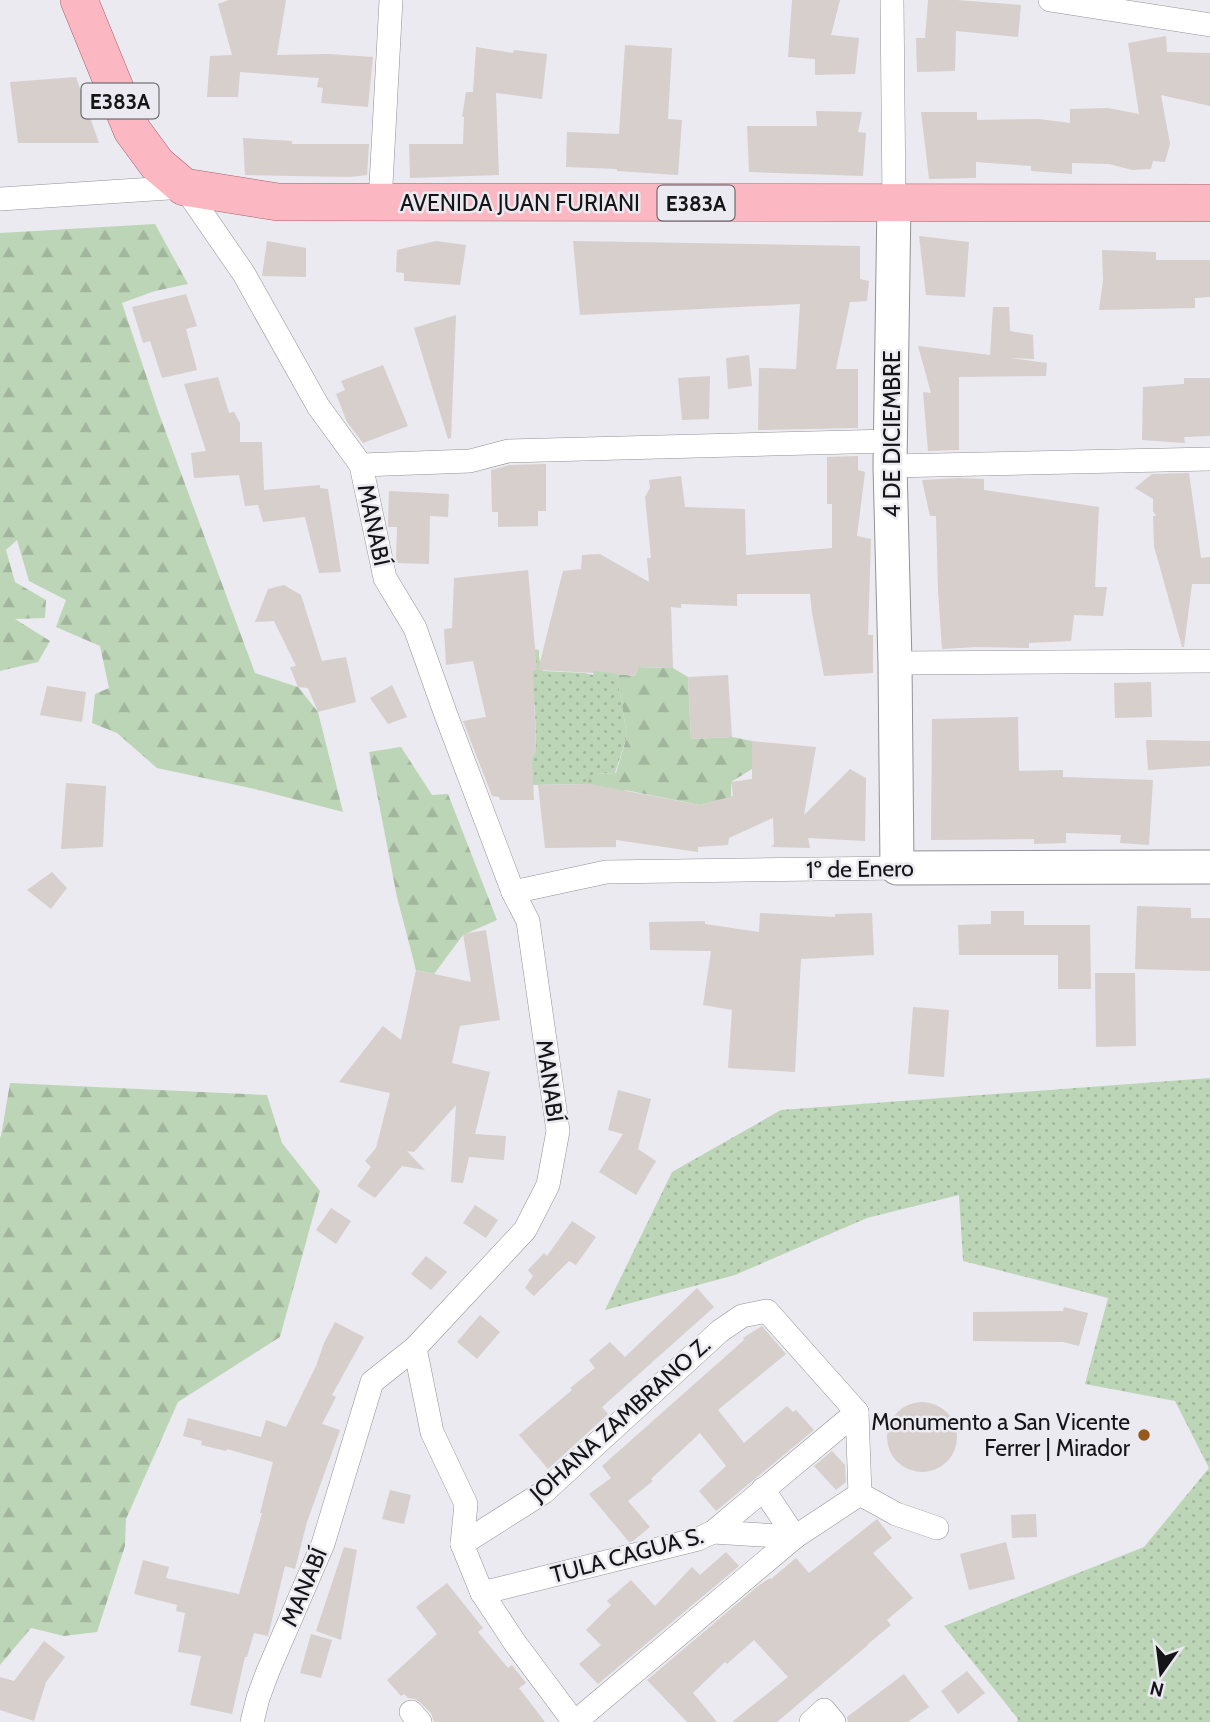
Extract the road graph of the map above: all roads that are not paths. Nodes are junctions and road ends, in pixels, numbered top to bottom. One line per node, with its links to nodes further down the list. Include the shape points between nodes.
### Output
1 (79, 0): 6 (main road, E383A, via 132,130 157,164)
2 (391, 0): 8 (street)
3 (891, 0): 9 (street, 4 DE DICIEMBRE)
4 (1050, 0): 5 (street)
5 (1210, 25)
6 (184, 187): 7 (street, AVENIDA JUAN FURIANI); 8 (main road, AVENIDA JUAN FURIANI / E383A, via 278,202); 13 (street, via 244,274 318,405)
7 (0, 199)
8 (380, 203): 9 (main road, AVENIDA JUAN FURIANI / E383A)
9 (894, 203): 10 (main road, AVENIDA JUAN FURIANI / E383A); 11 (street, 4 DE DICIEMBRE)
10 (1210, 203)
11 (890, 454): 12 (street); 13 (street, via 508,451 470,461); 15 (street, 4 DE DICIEMBRE)
12 (1210, 459)
13 (361, 465): 18 (street, MANABÍ, via 385,578 415,628)
14 (1210, 661): 15 (street)
15 (895, 663): 17 (street, 4 DE DICIEMBRE)
16 (1210, 867): 17 (street, 1º de Enero)
17 (897, 868): 18 (street, 1º de Enero, via 606,872)
18 (513, 892): 19 (street, MANABÍ, via 527,921 558,1131 548,1185 525,1230)
19 (415, 1348): 26 (street, via 432,1432 466,1504); 28 (street, MANABÍ, via 372,1382 323,1544 268,1671)
20 (857, 1412): 21 (street, TULA CAGUA S.); 22 (street); 26 (street, JOHANA ZAMBRANO Z., via 766,1311 742,1316 544,1492)
21 (763, 1489): 24 (street, TULA CAGUA S.); 25 (street)
22 (860, 1494): 23 (street, via 896,1514); 25 (street)
23 (937, 1528)
24 (713, 1532): 25 (street); 27 (street, TULA CAGUA S.)
25 (795, 1537): 29 (street)
26 (462, 1544): 27 (street)
27 (482, 1593): 29 (street)
28 (252, 1722)
29 (575, 1722)

